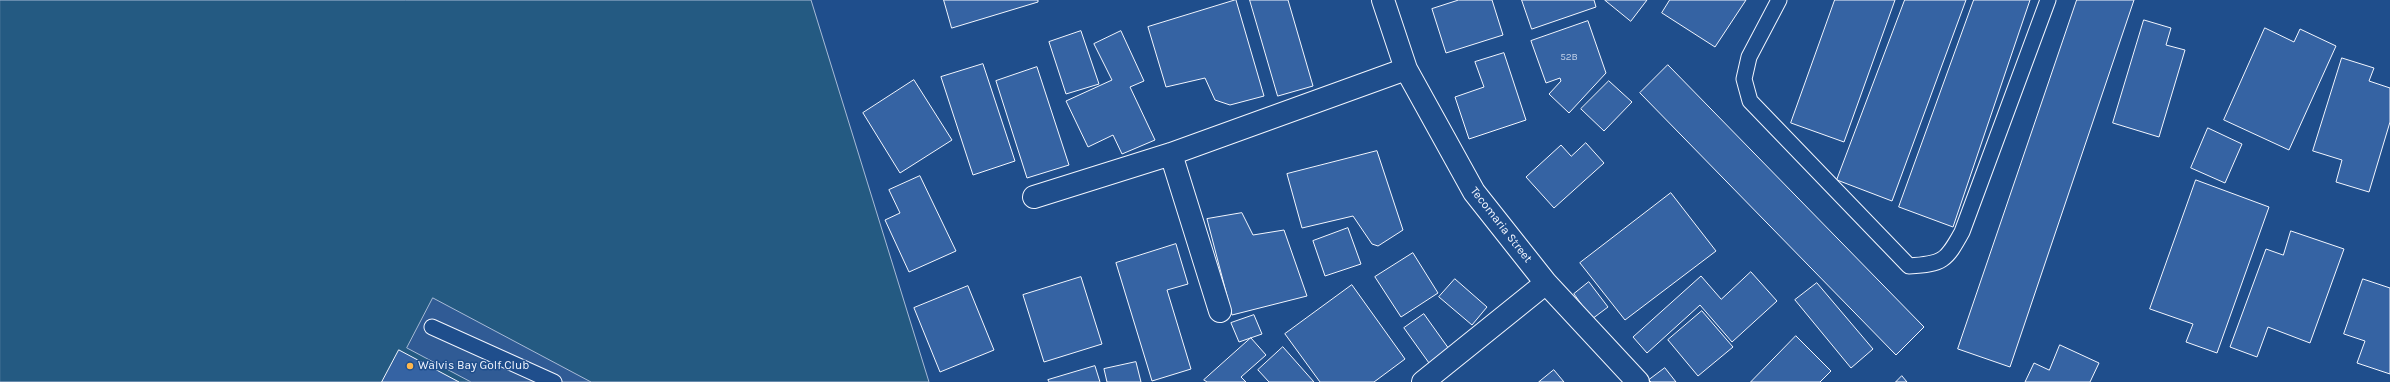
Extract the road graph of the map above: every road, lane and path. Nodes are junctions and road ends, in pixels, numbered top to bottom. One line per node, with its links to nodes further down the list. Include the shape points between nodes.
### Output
1 (1383, 0): 4 (street, Tecomaria Street)
2 (1779, 0): 3 (lane, via 1749,57 1744,79 1750,101 1908,266 1930,265 1950,255 1962,232)
3 (2048, 0)
4 (1406, 69): 5 (street); 7 (street, Tecomaria Street, via 1474,192)
5 (1170, 154): 6 (street); 8 (street)
6 (1034, 197)
7 (1546, 283): 11 (street); 12 (street, Tecomaria Street)
8 (1220, 311)
9 (432, 327): 10 (lane)
10 (554, 382)
11 (1423, 382)
12 (1638, 382)

